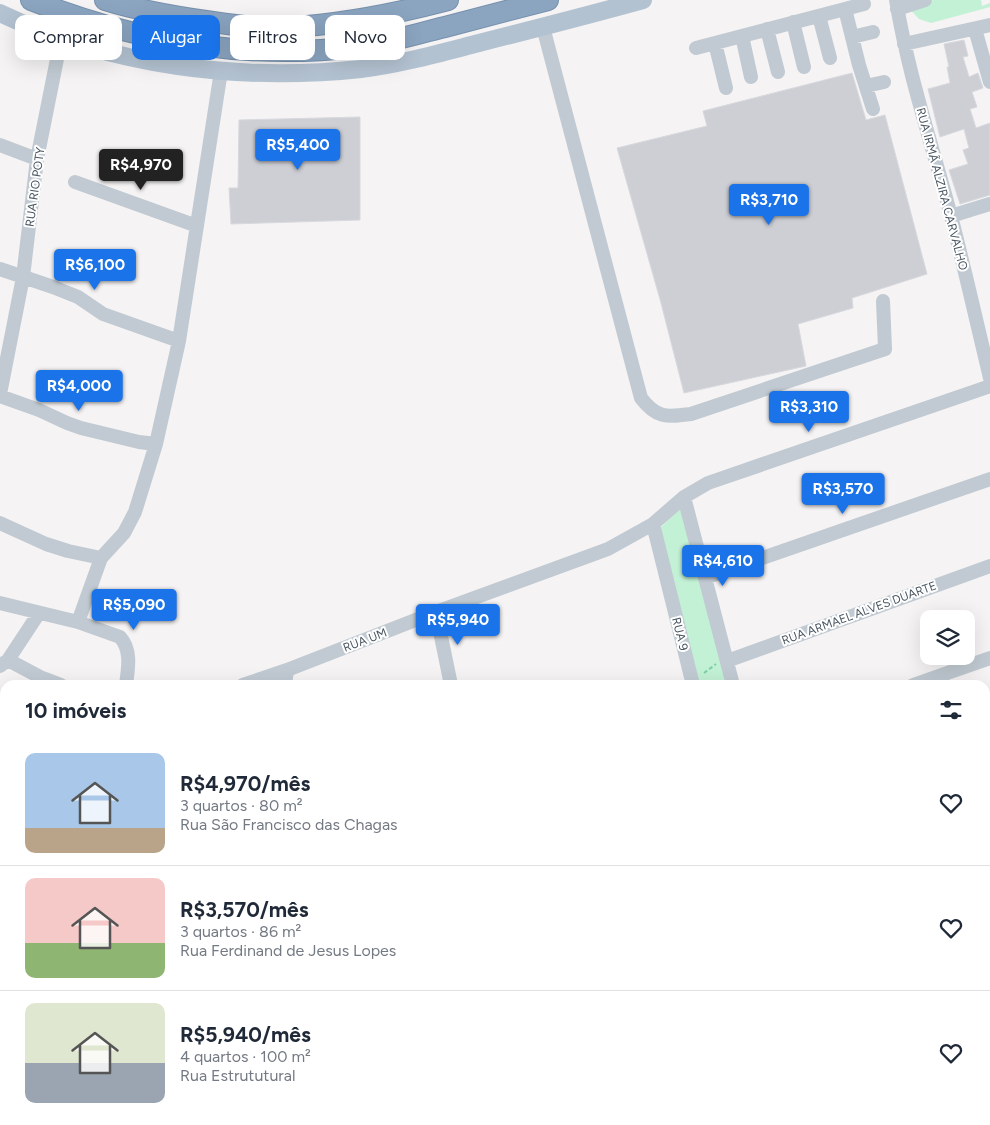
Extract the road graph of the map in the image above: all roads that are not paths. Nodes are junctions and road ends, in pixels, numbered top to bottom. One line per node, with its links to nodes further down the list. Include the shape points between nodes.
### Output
1 (31, 0): 4 (highway, via 70,16 158,39 269,52 358,46 404,38)
2 (105, 0): 3 (highway, via 173,16 273,28 354,21)
3 (448, 0)
4 (548, 0)
5 (643, 0): 15 (main road)
6 (925, 0): 8 (street)
7 (864, 4): 9 (street)
8 (896, 4): 22 (street, RUA IRMÃ ALZIRA CARVALHO)
9 (845, 9): 11 (street); 20 (street)
10 (0, 13): 12 (main road)
11 (819, 16): 13 (street); 25 (street)
12 (15, 19)
13 (793, 22): 16 (street); 27 (street)
14 (990, 25): 17 (street)
15 (543, 27): 28 (main road, via 408,61 362,68 287,74); 44 (street, via 641,398 648,408 669,417 691,414 885,349)
16 (767, 29): 19 (street); 29 (street)
17 (975, 29): 22 (street); 32 (street)
18 (873, 32): 20 (street)
19 (742, 36): 21 (street); 30 (street)
20 (852, 36): 33 (street)
21 (715, 43): 23 (street); 34 (street)
22 (904, 44): 40 (street, RUA IRMÃ ALZIRA CARVALHO)
23 (696, 48)
24 (122, 56): 28 (main road)
25 (830, 58)
26 (57, 60): 37 (street, RUA RIO POTY)
27 (804, 67)
28 (221, 71): 41 (street)
29 (778, 72)
30 (751, 76)
31 (884, 82): 33 (street)
32 (990, 82)
33 (866, 86): 35 (street)
34 (726, 88)
35 (873, 109)
36 (0, 145): 37 (street)
37 (37, 159): 43 (street, RUA RIO POTY)
38 (75, 182): 41 (street)
39 (990, 204): 40 (street)
40 (951, 216): 46 (street, RUA IRMÃ ALZIRA CARVALHO)
41 (197, 226): 45 (street)
42 (0, 269): 43 (street)
43 (23, 277): 45 (street, via 78,297 103,314); 48 (street, RUA RIO POTY)
44 (883, 301)
45 (179, 341): 49 (street)
46 (990, 378)
47 (990, 386): 51 (street, RUA UM, via 708,483)
48 (0, 395): 49 (street, via 82,428)
49 (156, 444): 54 (street, via 135,512 124,534)
50 (990, 479): 56 (street)
51 (684, 497): 53 (street, RUA UM); 56 (street)
52 (0, 523): 54 (street, via 46,544)
53 (653, 524): 58 (street, RUA UM, via 608,549); 70 (street, RUA 9)
54 (101, 558): 60 (street)
55 (990, 566): 62 (street, RUA ARMAEL ALVES DUARTE)
56 (705, 578): 62 (street)
57 (0, 603): 59 (street)
58 (436, 612): 64 (street, RUA UM); 69 (street)
59 (39, 613): 60 (street); 63 (street)
60 (78, 622): 66 (street, via 122,639 129,664)
61 (990, 658): 72 (street)
62 (727, 661): 71 (street)
63 (4, 663): 65 (street)
64 (287, 670): 67 (street, RUA UM); 68 (street)
65 (48, 680)
66 (127, 680)
67 (258, 680)
68 (286, 680)
69 (450, 680)
70 (691, 680)
71 (732, 680)
72 (927, 680)

